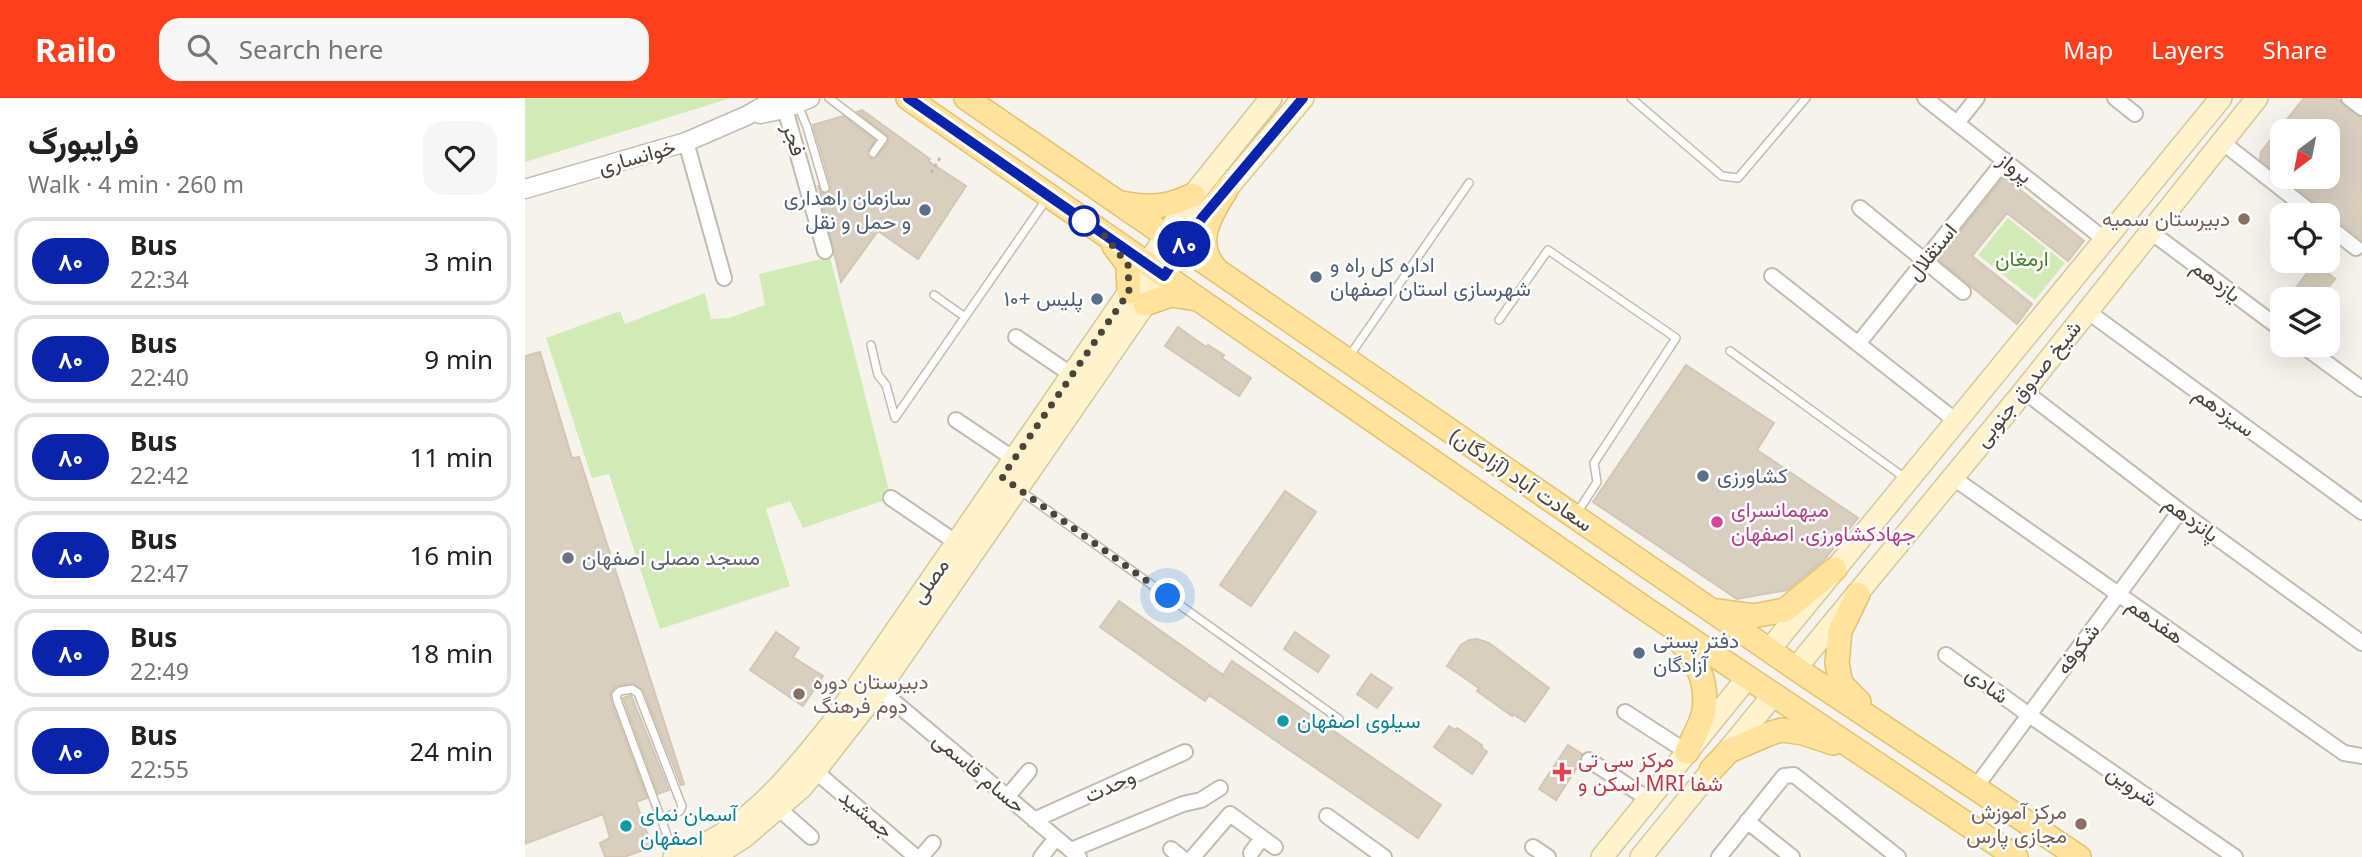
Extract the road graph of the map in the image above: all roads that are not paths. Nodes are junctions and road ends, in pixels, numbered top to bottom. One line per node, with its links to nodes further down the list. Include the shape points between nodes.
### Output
1 (829, 98): 20 (lane, via 883,138)
2 (908, 98): 27 (main road, سعادت آباد (آزادگان))
3 (1271, 98): 26 (main road)
4 (1303, 98): 25 (main road)
5 (1630, 98): 6 (lane, via 1722,176 1738,178)
6 (1806, 98)
7 (1926, 98): 17 (street, پرواز)
8 (1977, 98): 17 (street)
9 (2115, 98): 16 (street)
10 (2221, 98): 34 (main road, شیخ صدوق جنوبی)
11 (2257, 98): 19 (main road, شیخ صدوق جنوبی)
12 (2349, 98): 15 (street)
13 (975, 100): 28 (main road, سعادت آباد (آزادگان))
14 (793, 102): 18 (street, خوانساری); 23 (lane, via 807,127); 37 (street, فجر)
15 (2362, 108)
16 (2135, 114)
17 (1957, 123): 21 (street, پرواز)
18 (686, 142): 24 (street, خوانساری); 42 (street)
19 (2222, 142): 29 (street); 31 (main road, شیخ صدوق جنوبی)
20 (873, 153)
21 (2005, 160): 34 (street, پرواز); 38 (street, استقلال)
22 (1469, 183): 56 (lane)
23 (825, 188)
24 (525, 189)
25 (1226, 190): 35 (main road); 40 (main road, via 1205,230 1204,250)
26 (1193, 195): 28 (main road, via 1150,207); 35 (main road)
27 (1049, 196): 33 (main road, سعادت آباد (آزادگان)); 48 (lane)
28 (1115, 202): 35 (main road, سعادت آباد (آزادگان))
29 (2300, 203)
30 (1860, 208): 38 (street)
31 (2151, 232): 47 (main road, شیخ صدوق جنوبی); 50 (street, یازدهم)
32 (2340, 235): 36 (street)
33 (1105, 236): 39 (main road, سعادت آباد (آزادگان)); 45 (main road, via 1128,265)
34 (2104, 239): 61 (main road, شیخ صدوق جنوبی)
35 (1174, 242): 39 (main road, مصلی); 40 (main road, سعادت آباد (آزادگان))
36 (2356, 248)
37 (825, 251)
38 (1924, 260): 43 (street); 52 (street, استقلال)
39 (1156, 271): 45 (main road, مصلی); 46 (main road, سعادت آباد (آزادگان))
40 (1220, 274): 56 (main road, سعادت آباد (آزادگان))
41 (1772, 276): 52 (street)
42 (725, 278)
43 (1963, 292)
44 (934, 295): 48 (lane)
45 (1137, 298): 46 (main road, via 1171,295); 57 (main road, مصلی); 62 (main road, مصلی)
46 (1199, 300): 73 (main road, سعادت آباد (آزادگان))
47 (2087, 311): 59 (main road, شیخ صدوق جنوبی); 67 (street, سیزدهم)
48 (965, 317): 53 (lane, via 895,418)
49 (1499, 320): 68 (lane, via 1548,250 1676,338 1594,463 1597,482)
50 (2270, 321)
51 (1016, 337): 57 (street)
52 (1858, 344): 61 (street)
53 (871, 345)
54 (1730, 351): 64 (lane)
55 (2318, 357): 58 (street)
56 (1346, 360): 68 (main road, سعادت آباد (آزادگان))
57 (1072, 375): 62 (main road, مصلی)
58 (2362, 389)
59 (2024, 391): 63 (main road, شیخ صدوق جنوبی); 66 (street, پانزدهم)
60 (956, 421): 62 (street)
61 (1956, 421): 64 (main road, شیخ صدوق جنوبی)
62 (1011, 475): 69 (main road, مصلی); 80 (main road, مصلی); 84 (lane)
63 (1952, 477): 71 (main road, شیخ صدوق جنوبی); 72 (street, هفدهم)
64 (1908, 480): 70 (main road, شیخ صدوق جنوبی)
65 (891, 498): 69 (street)
66 (2180, 511): 72 (street, شکوفه); 75 (street, پانزدهم)
67 (2362, 512)
68 (1575, 517): 74 (main road, سعادت آباد (آزادگان))
69 (957, 543): 113 (main road, مصلی, via 831,725 787,779 735,825)
70 (1835, 569): 74 (main road, via 1785,610 1752,616); 76 (main road, شیخ صدوق جنوبی)
71 (1857, 594): 78 (main road, شیخ صدوق جنوبی); 85 (main road, via 1840,631 1839,673 1842,684)
72 (2118, 595): 83 (street, شکوفه); 88 (street, هفدهم, via 2344,753)
73 (1644, 608): 79 (main road, سعادت آباد (آزادگان)); 87 (main road, via 1697,662 1704,712)
74 (1713, 611): 76 (main road, سعادت آباد (آزادگان))
75 (2362, 643)
76 (1769, 650): 78 (main road, سعادت آباد (آزادگان)); 79 (main road)
77 (1946, 655): 83 (street, شادی)
78 (1795, 668): 81 (main road); 85 (main road, سعادت آباد (آزادگان))
79 (1748, 677): 81 (main road, سعادت آباد (آزادگان)); 87 (main road)
80 (879, 690): 91 (main road, مصلی); 96 (street, حسام قاسمی)
81 (1774, 694): 89 (main road, سعادت آباد (آزادگان)); 93 (main road)
82 (1625, 712): 87 (street)
83 (2029, 715): 95 (street, شکوفه); 126 (street, شروین)
84 (1339, 719)
85 (1884, 726): 95 (main road, سعادت آباد (آزادگان))
86 (1185, 752): 101 (street, وحدت)
87 (1687, 752): 97 (main road)
88 (2362, 756)
89 (1872, 759): 93 (main road, via 1818,736 1782,730 1729,751); 124 (main road, سعادت آباد (آزادگان))
90 (1589, 760): 97 (street)
91 (815, 771): 98 (main road, مصلی); 115 (street, جمشید)
92 (1029, 771): 96 (street)
93 (1711, 771): 111 (main road)
94 (1220, 788): 112 (street)
95 (1975, 788): 125 (main road, سعادت آباد (آزادگان))
96 (1007, 797): 101 (street, حسام قاسمی)
97 (1649, 799): 103 (main road)
98 (778, 808): 104 (street); 114 (main road, مصلی)
99 (1327, 816): 118 (street)
100 (661, 819): 100 (lane, via 617,700 620,691 632,689 640,697 682,806); 113 (lane)
101 (1034, 820): 105 (street, حسام قاسمی)
102 (1747, 821): 121 (street); 122 (street); 123 (street, via 1784,776 1794,775)
103 (1624, 830): 111 (main road); 120 (main road)
104 (811, 838)
105 (1056, 838): 112 (street, حسام قاسمی); 116 (street)
106 (1262, 838): 108 (street); 110 (street); 117 (street, via 1230,814)
107 (933, 843): 115 (street)
108 (1275, 847)
109 (1534, 847): 119 (street)
110 (1251, 853)
111 (1645, 853)
112 (1075, 854)
113 (674, 857)
114 (713, 857)
115 (919, 857)
116 (1041, 857)
117 (1193, 857)
118 (1384, 857)
119 (1548, 857)
120 (1602, 857)
121 (1719, 857)
122 (1792, 857)
123 (1898, 857)
124 (2016, 857)
125 (2079, 857)
126 (2235, 857)

